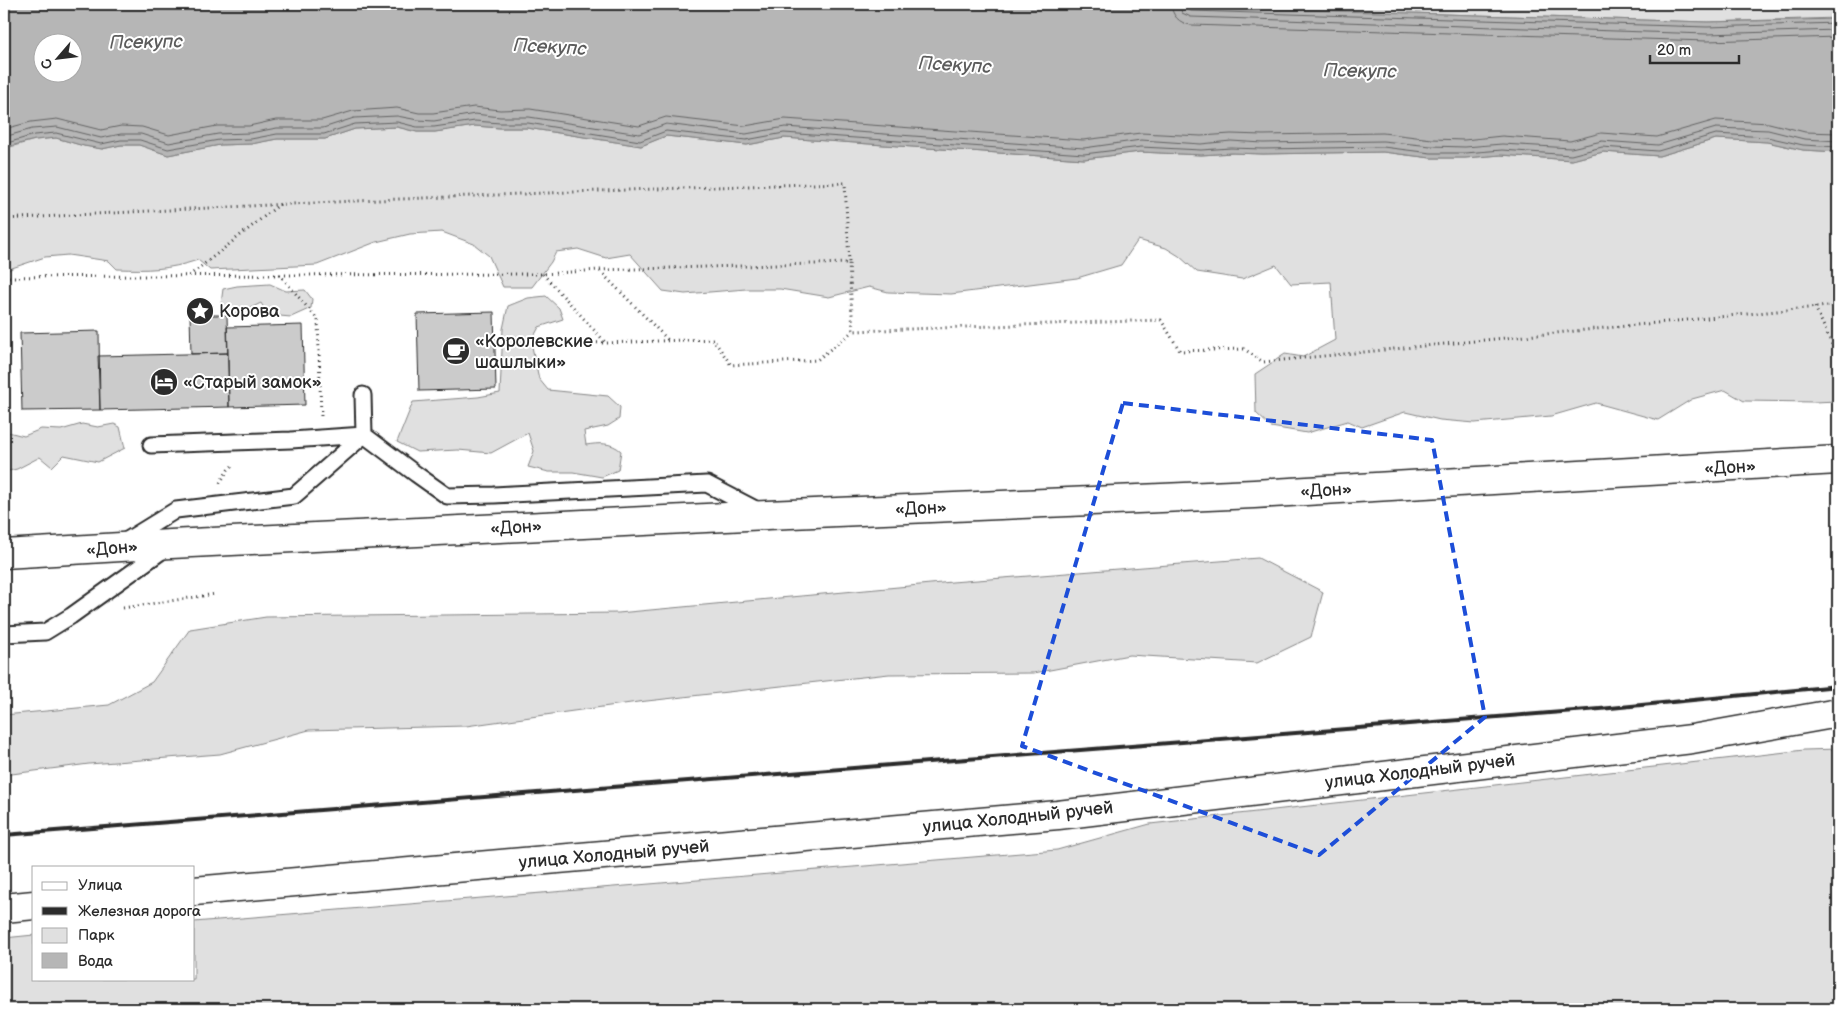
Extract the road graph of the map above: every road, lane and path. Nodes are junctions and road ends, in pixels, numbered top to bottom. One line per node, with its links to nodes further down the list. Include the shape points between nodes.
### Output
1 (281, 203): 2 (path); 3 (path, via 845,183); 7 (path)
2 (4, 219)
3 (849, 263): 4 (path); 11 (path)
4 (600, 270): 5 (path); 13 (path)
5 (543, 274): 6 (path); 14 (path)
6 (280, 275): 7 (path); 18 (path, via 318,320 322,428)
7 (189, 276): 8 (path)
8 (4, 277)
9 (1838, 305): 10 (path)
10 (1815, 307): 11 (path, via 1263,362 1244,349 1180,351 1161,320); 15 (path)
11 (853, 331): 13 (path, via 817,360 731,365 713,339)
12 (537, 341): 14 (path)
13 (670, 341): 14 (path)
14 (606, 343)
15 (1838, 358)
16 (362, 395): 17 (lane)
17 (364, 435): 18 (lane); 23 (lane, via 447,496 707,484); 25 (lane, via 294,496 176,510)
18 (291, 440): 19 (lane)
19 (151, 445)
20 (1838, 460): 23 (main road, «Дон», via 1264,493)
21 (236, 464): 22 (path)
22 (228, 470)
23 (767, 514): 24 (main road, «Дон»)
24 (171, 544): 25 (main road, «Дон»); 29 (lane, via 45,632)
25 (114, 548): 26 (main road, «Дон»)
26 (4, 554)
27 (216, 594): 28 (path)
28 (119, 608)
29 (4, 634)
30 (1838, 713): 31 (main road, улица Холодный ручей, via 1692,739 1058,815)
31 (195, 891)
32 (32, 905): 33 (main road)
33 (4, 908)

